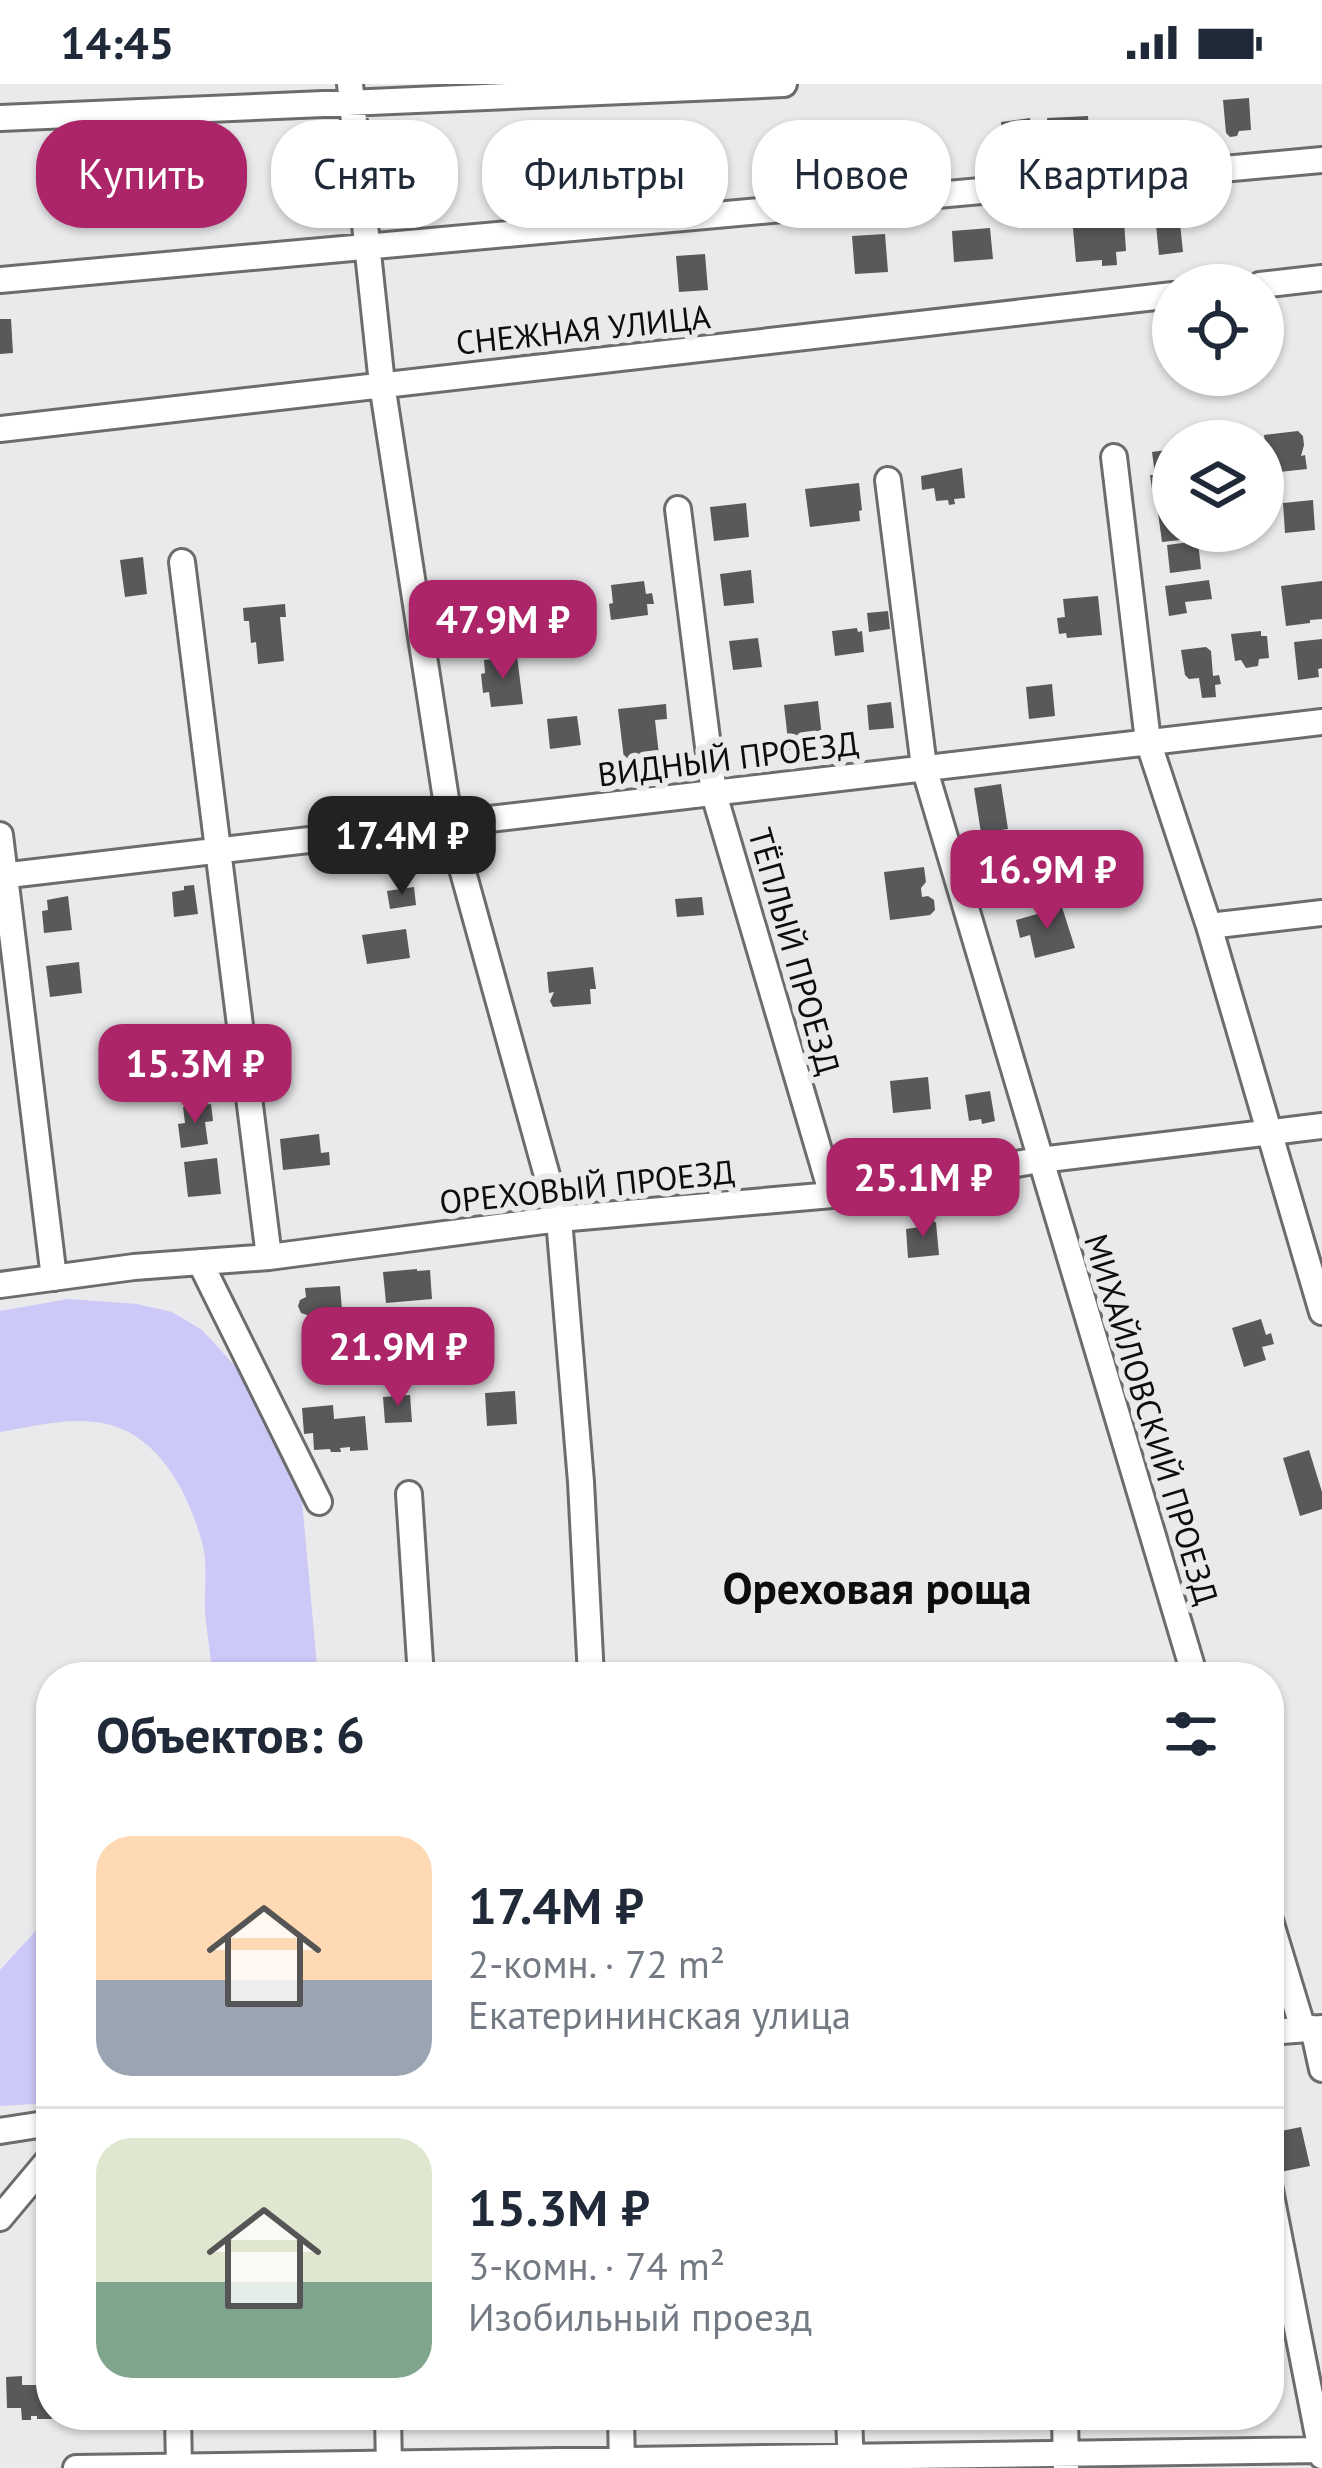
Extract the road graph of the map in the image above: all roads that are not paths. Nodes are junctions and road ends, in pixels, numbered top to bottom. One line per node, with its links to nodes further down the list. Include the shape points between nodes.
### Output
1 (784, 84): 2 (street)
2 (351, 93): 3 (street); 5 (street)
3 (0, 118)
4 (1322, 160): 5 (street)
5 (367, 247): 7 (street); 10 (street)
6 (1322, 278): 8 (street)
7 (0, 280)
8 (1284, 282)
9 (1152, 297): 10 (street, СНЕЖНАЯ УЛИЦА)
10 (382, 384): 11 (street, СНЕЖНАЯ УЛИЦА); 20 (street)
11 (0, 429)
12 (1114, 457): 17 (street)
13 (888, 480): 18 (street, МИХАЙЛОВСКИЙ ПРОЕЗД)
14 (678, 509): 19 (street, ТЁПЛЫЙ ПРОЕЗД)
15 (182, 562): 22 (street)
16 (1322, 722): 17 (street, ВИДНЫЙ ПРОЕЗД)
17 (1148, 741): 18 (street, ВИДНЫЙ ПРОЕЗД); 25 (street)
18 (923, 767): 19 (street, ВИДНЫЙ ПРОЕЗД); 28 (street, МИХАЙЛОВСКИЙ ПРОЕЗД)
19 (714, 794): 20 (street, ВИДНЫЙ ПРОЕЗД); 29 (street, ТЁПЛЫЙ ПРОЕЗД)
20 (450, 825): 22 (street, ВИДНЫЙ ПРОЕЗД); 30 (street)
21 (0, 835): 23 (street)
22 (218, 849): 23 (street, ВИДНЫЙ ПРОЕЗД); 31 (street)
23 (2, 876): 33 (street)
24 (1322, 913): 25 (street)
25 (1209, 926): 27 (street)
26 (1322, 1126): 27 (street, ОРЕХОВЫЙ ПРОЕЗД)
27 (1269, 1131): 28 (street, ОРЕХОВЫЙ ПРОЕЗД); 35 (street)
28 (1040, 1160): 29 (street, ОРЕХОВЫЙ ПРОЕЗД); 40 (street, МИХАЙЛОВСКИЙ ПРОЕЗД)
29 (832, 1195): 30 (street, ОРЕХОВЫЙ ПРОЕЗД)
30 (559, 1219): 31 (street, ОРЕХОВЫЙ ПРОЕЗД); 39 (street)
31 (269, 1257): 32 (street, ОРЕХОВЫЙ ПРОЕЗД)
32 (200, 1262): 33 (street, ОРЕХОВЫЙ ПРОЕЗД); 37 (street)
33 (54, 1278): 34 (street, ОРЕХОВЫЙ ПРОЕЗД)
34 (0, 1286)
35 (1322, 1312)
36 (409, 1494): 38 (street)
37 (319, 1502)
38 (420, 1662)
39 (590, 1662)
40 (1191, 1662)
41 (1284, 1955): 42 (street)
42 (1313, 2029): 43 (street)
43 (1322, 2068)
44 (36, 2125): 45 (street)
45 (0, 2131)
46 (36, 2175): 47 (street)
47 (0, 2218)
48 (1284, 2261): 54 (street)
49 (178, 2430): 59 (street)
50 (388, 2430): 58 (street)
51 (621, 2430): 57 (street)
52 (850, 2430): 56 (street)
53 (1065, 2430): 55 (street)
54 (1322, 2452): 55 (street)
55 (1066, 2462): 56 (street)
56 (851, 2463): 57 (street)
57 (622, 2464): 58 (street)
58 (389, 2466): 59 (street)
59 (179, 2467): 60 (street)
60 (76, 2468)

